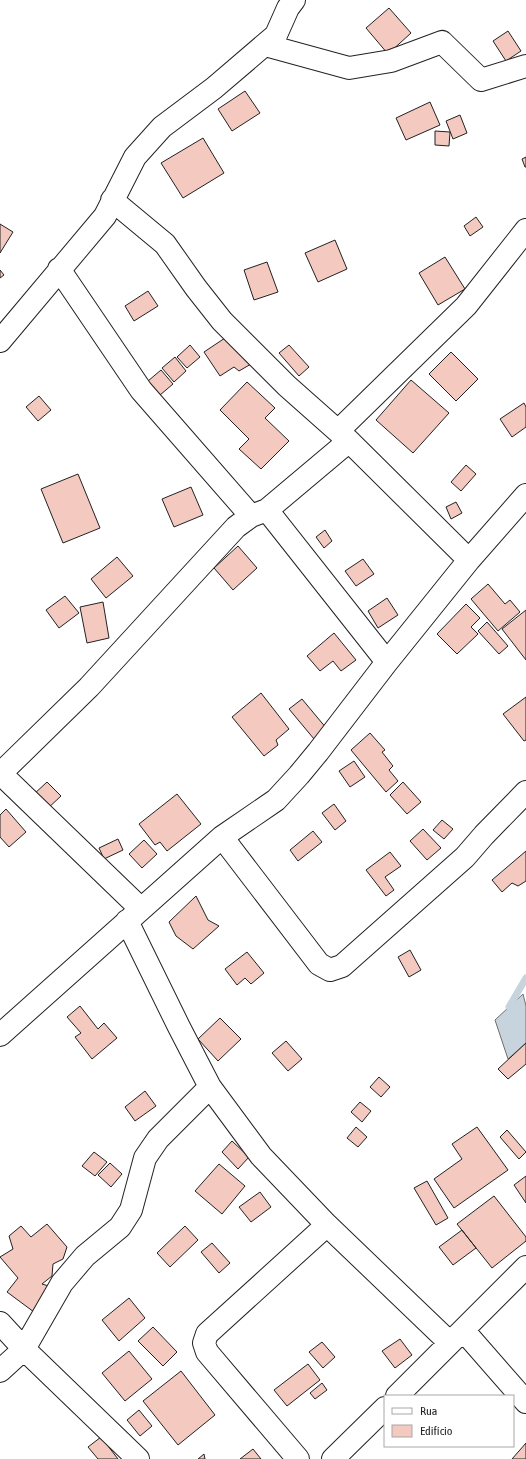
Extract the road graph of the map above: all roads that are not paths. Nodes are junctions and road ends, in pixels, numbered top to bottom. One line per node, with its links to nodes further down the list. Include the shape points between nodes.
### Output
1 (294, 0): 2 (street, via 276,35)
2 (265, 45): 3 (street, via 349,68 391,61 442,42 481,80); 4 (street, via 162,127 135,157)
3 (526, 66)
4 (112, 200): 6 (street, via 105,216); 8 (street, via 166,244 222,321 287,386)
5 (526, 230): 8 (street, via 466,306)
6 (59, 269): 7 (street); 10 (street, via 141,390)
7 (0, 341)
8 (343, 436): 10 (street); 11 (street)
9 (525, 497): 11 (street)
10 (259, 513): 12 (street); 13 (street, via 236,527 89,687)
11 (469, 560): 12 (street)
12 (387, 662): 15 (street, via 318,752 276,800)
13 (0, 774): 16 (street)
14 (526, 792): 15 (street, via 465,857 342,966 330,970 319,964)
15 (222, 837): 16 (street)
16 (134, 915): 17 (street); 18 (street, via 179,1027)
17 (0, 1035)
18 (210, 1087): 19 (street, via 261,1156); 23 (street, via 158,1139 145,1158 131,1210 120,1227 84,1256 62,1283)
19 (327, 1225): 22 (street); 29 (street, via 207,1334 204,1343 207,1352)
20 (526, 1267): 22 (street)
21 (0, 1323): 23 (street)
22 (456, 1337): 25 (street); 26 (street)
23 (24, 1349): 24 (street); 28 (street)
24 (0, 1371)
25 (398, 1395)
26 (526, 1402)
27 (384, 1409): 30 (street)
28 (138, 1459)
29 (298, 1459)
30 (333, 1459)

